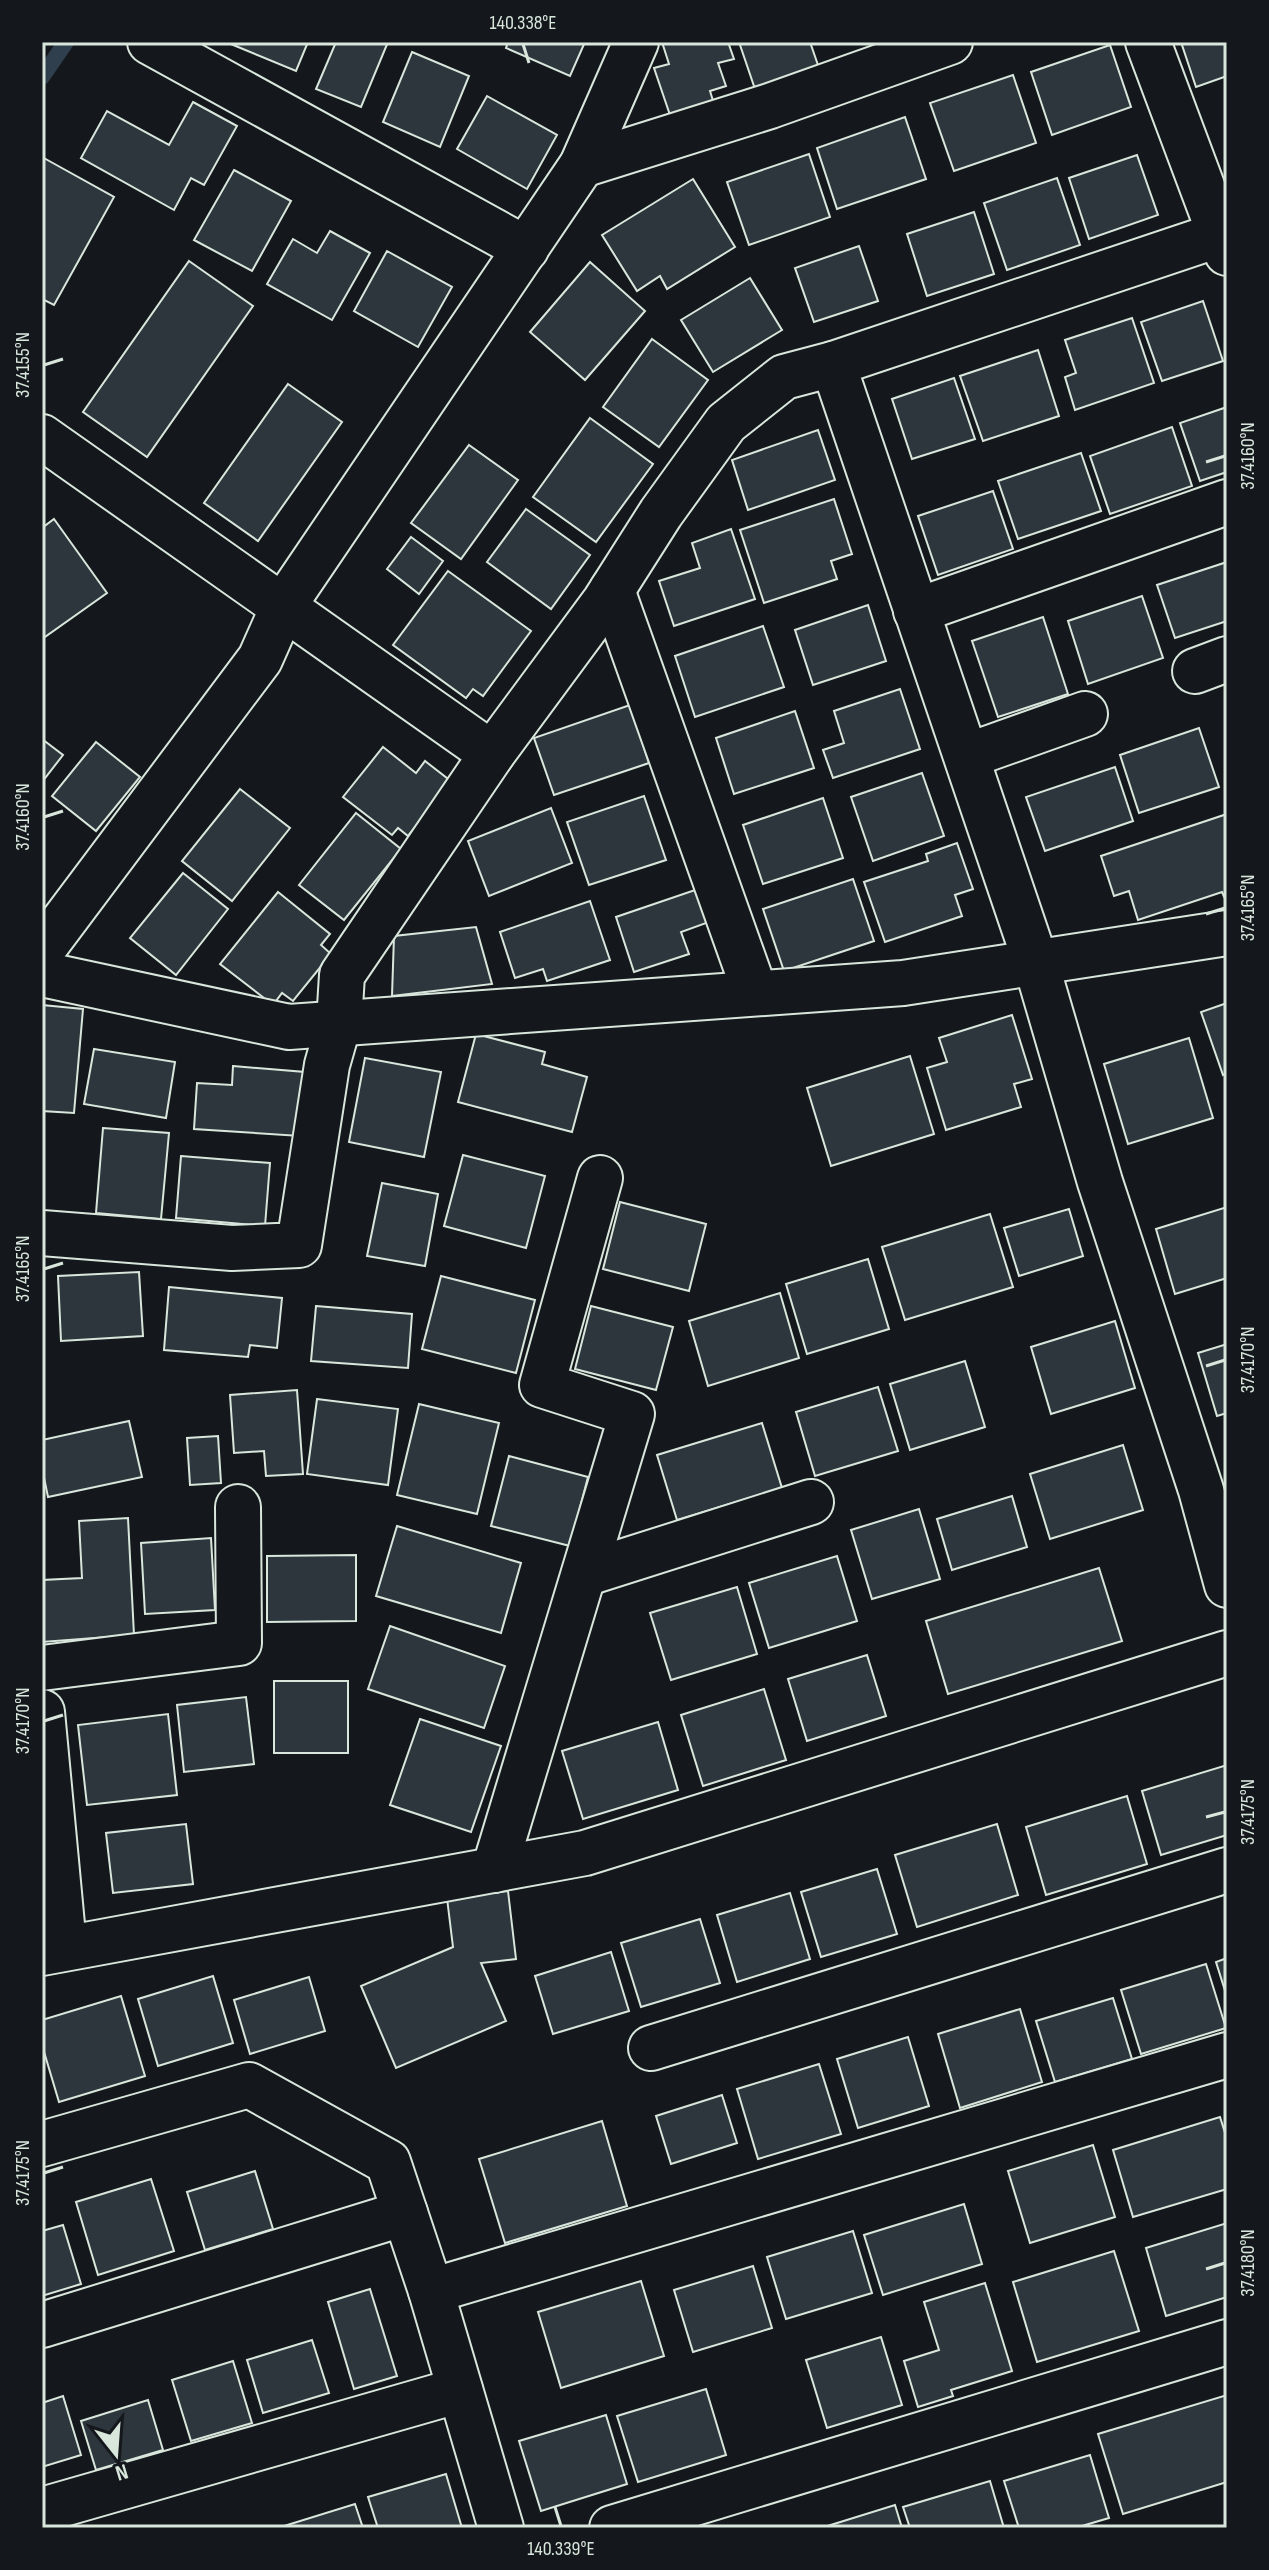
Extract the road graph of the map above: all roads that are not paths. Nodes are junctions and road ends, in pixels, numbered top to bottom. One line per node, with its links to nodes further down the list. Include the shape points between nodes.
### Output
1 (150, 42): 7 (street)
2 (636, 42): 5 (street)
3 (950, 42): 5 (street)
4 (1148, 42): 6 (street)
5 (582, 165): 7 (street)
6 (1224, 240): 8 (street)
7 (526, 249): 12 (street)
8 (833, 364): 11 (street, via 784,377 726,423); 13 (street)
9 (42, 437): 12 (street)
10 (1227, 502): 13 (street)
11 (612, 590): 15 (street); 21 (street)
12 (284, 605): 15 (street); 18 (street, via 260,659)
13 (916, 611): 16 (street)
14 (1085, 714): 16 (street)
15 (492, 754): 22 (street, via 342,975)
16 (967, 756): 19 (street)
17 (1227, 933): 19 (street)
18 (42, 950)
19 (1035, 960): 21 (street, via 903,983); 28 (street)
20 (42, 974): 22 (street, via 289,1027)
21 (755, 992): 22 (street)
22 (339, 1023): 24 (street, via 327,1065 299,1245 232,1248)
23 (600, 1178): 27 (street, via 542,1385 632,1414)
24 (42, 1233)
25 (811, 1502): 27 (street)
26 (238, 1507): 30 (street, via 239,1643)
27 (584, 1574): 32 (street)
28 (1227, 1585)
29 (1227, 1653): 32 (street, via 585,1853)
30 (42, 1668)
31 (42, 1712): 34 (street)
32 (494, 1870): 34 (street)
33 (1227, 1870): 35 (street)
34 (53, 1949)
35 (651, 2048)
36 (1227, 2055): 39 (street)
37 (42, 2144): 38 (street, via 249,2085 388,2162)
38 (405, 2213): 39 (street); 40 (street)
39 (431, 2291): 42 (street)
40 (42, 2325)
41 (1227, 2342): 45 (street)
42 (460, 2390): 43 (street); 44 (street)
43 (42, 2510)
44 (501, 2528)
45 (612, 2528)

